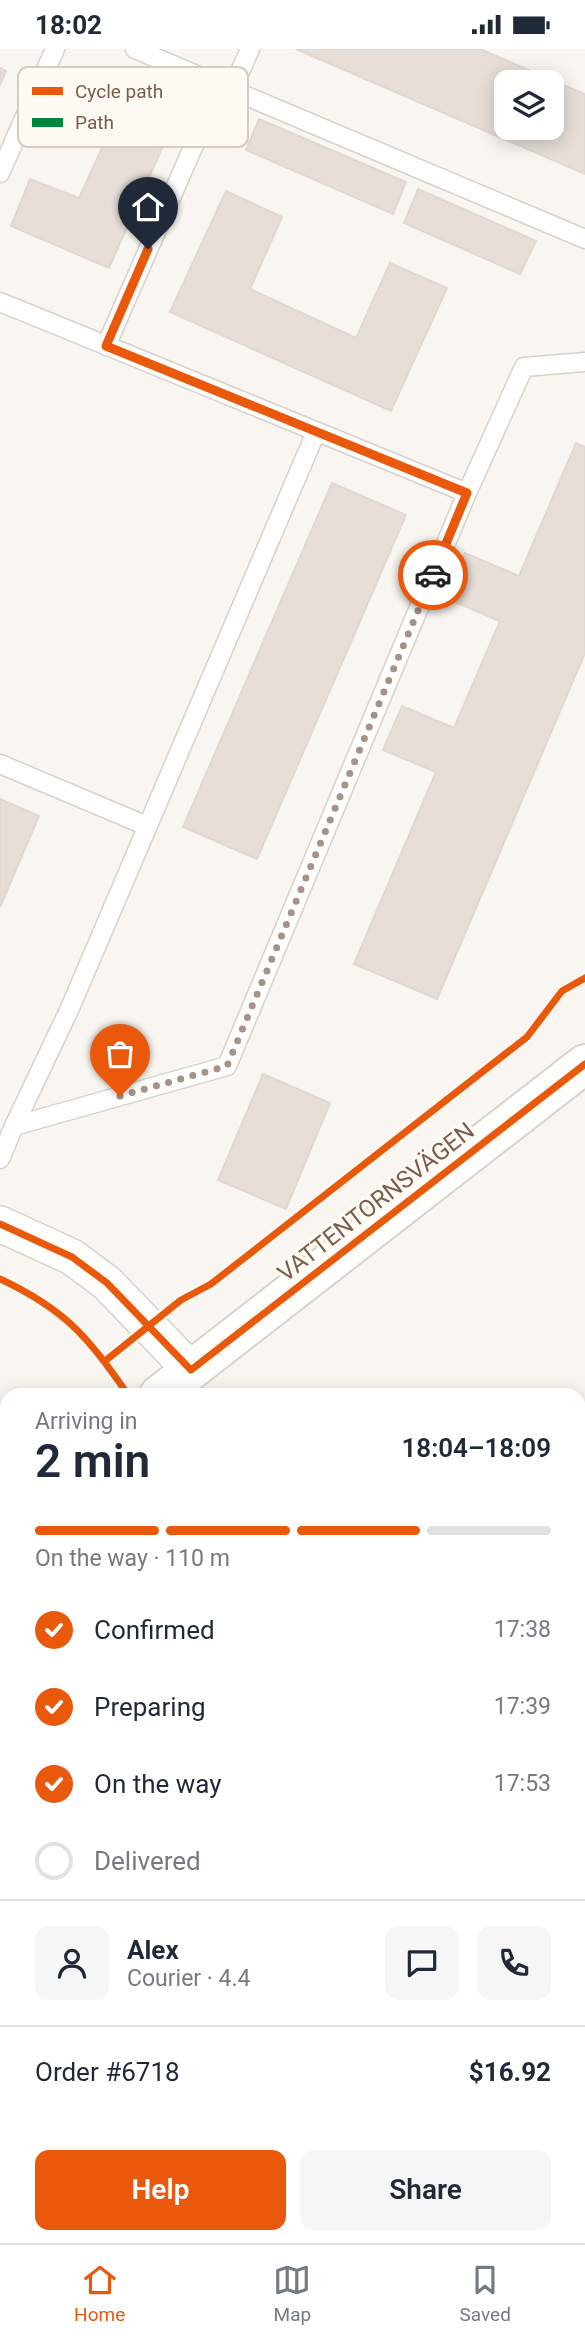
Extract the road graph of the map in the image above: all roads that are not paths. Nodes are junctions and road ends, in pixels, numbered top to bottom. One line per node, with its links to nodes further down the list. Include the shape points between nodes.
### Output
1 (55, 49): 4 (lane)
2 (135, 49): 5 (lane)
3 (250, 49): 6 (lane)
4 (47, 67)
5 (178, 67)
6 (242, 67)
7 (248, 97): 11 (lane)
8 (18, 132): 10 (lane)
9 (193, 147): 13 (lane)
10 (0, 173)
11 (585, 239)
12 (0, 302): 13 (lane)
13 (106, 346): 15 (lane)
14 (585, 362): 16 (lane, via 524,367)
15 (316, 432): 16 (lane); 18 (lane)
16 (467, 493): 20 (lane, via 227,1066)
17 (0, 764): 18 (lane)
18 (147, 826): 20 (lane)
19 (585, 1064): 23 (street, VATTENTORNSVÄGEN)
20 (14, 1126): 21 (lane)
21 (0, 1159)
22 (0, 1224): 23 (street, via 72,1257 107,1283)
23 (191, 1370): 24 (street, VATTENTORNSVÄGEN)
24 (168, 1388)

